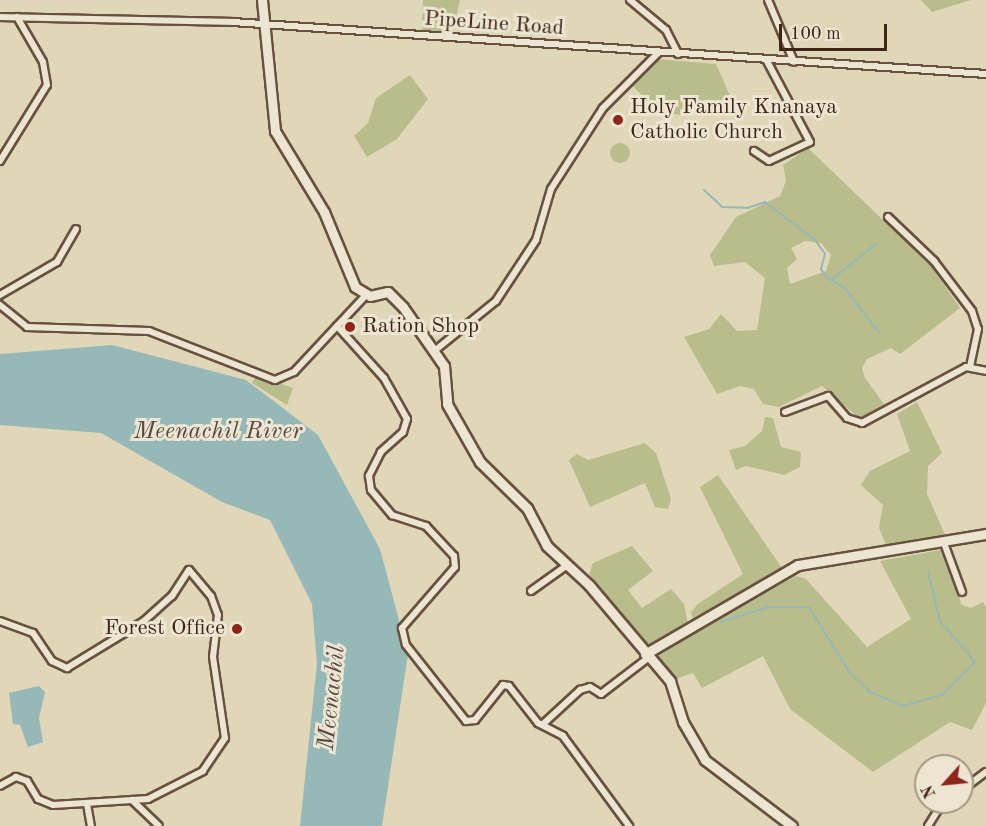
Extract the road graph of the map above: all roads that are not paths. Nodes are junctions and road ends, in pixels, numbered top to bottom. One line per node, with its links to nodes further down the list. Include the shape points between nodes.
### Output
1 (262, 0): 6 (main road)
2 (630, 0): 8 (street, via 666,30)
3 (768, 0): 10 (street)
4 (0, 17): 5 (street, PipeLine Road)
5 (17, 17): 6 (street, PipeLine Road); 13 (street, via 43,62 47,85)
6 (261, 24): 7 (street, PipeLine Road); 17 (main road, via 275,131 324,212 355,286)
7 (659, 52): 8 (street, PipeLine Road); 20 (street, via 603,108 551,189 536,240 496,301)
8 (678, 54): 9 (street, PipeLine Road)
9 (767, 61): 10 (street, PipeLine Road); 12 (street, via 810,142 769,161)
10 (794, 62): 11 (street, PipeLine Road)
11 (986, 74)
12 (754, 151)
13 (0, 161)
14 (888, 217): 21 (street, via 934,261 972,311 978,329)
15 (76, 229): 16 (street, via 57,262)
16 (0, 295)
17 (366, 295): 19 (street); 20 (main road, via 388,292 395,296)
18 (0, 305): 19 (street, via 27,327 148,331 275,380 294,372)
19 (337, 326): 31 (street, via 384,378 407,419 404,432 381,452 369,476 371,490 392,515 426,526 454,556 455,567 402,628 406,645 466,721 475,720 503,685)
20 (433, 352): 26 (main road, via 444,366 447,404 480,462 527,508 547,546)
21 (970, 366): 22 (street); 23 (street, via 862,423 847,418 828,396)
22 (986, 371)
23 (785, 412)
24 (986, 534): 25 (main road)
25 (944, 543): 28 (street); 30 (main road, via 798,566)
26 (566, 566): 27 (street); 30 (main road, via 589,585)
27 (531, 591)
28 (962, 592)
29 (0, 621): 33 (street, via 33,633 62,669 144,621 172,596 189,570 211,596 218,615 213,657 225,738 216,760 183,785)
30 (646, 656): 31 (street, via 601,694 590,687 580,690); 38 (main road, via 670,681 683,722 705,760)
31 (542, 725): 37 (street, via 563,736)
32 (0, 786): 34 (street, via 16,777 53,806)
33 (132, 800): 34 (street); 36 (street)
34 (87, 804): 35 (street)
35 (91, 826)
36 (159, 826)
37 (629, 826)
38 (792, 826)

